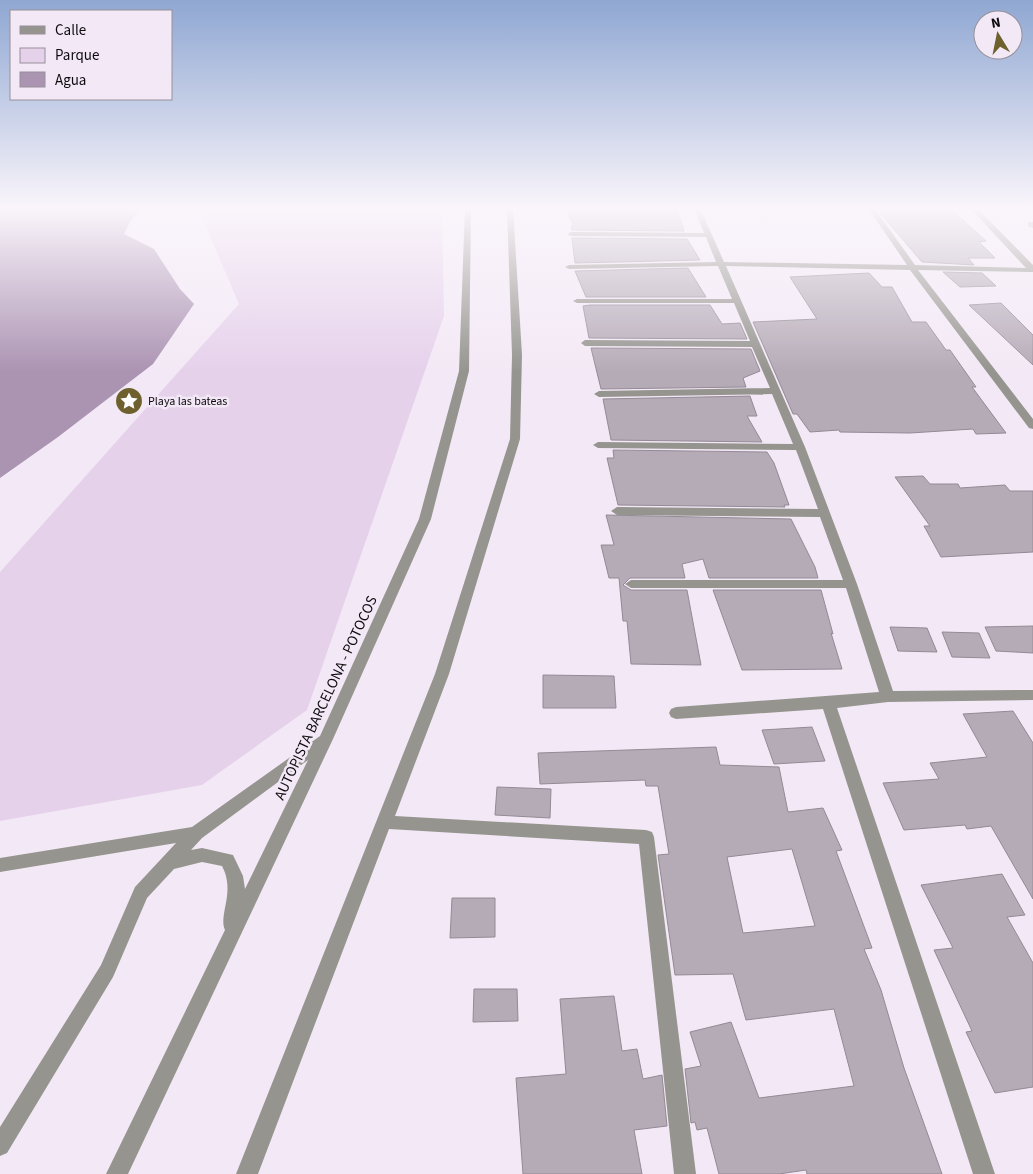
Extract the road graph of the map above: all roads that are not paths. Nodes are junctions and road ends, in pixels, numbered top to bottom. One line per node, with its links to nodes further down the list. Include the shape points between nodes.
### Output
1 (467, 263): 25 (street, AUTOPISTA BARCELONA - POTOCOS, via 464,371 425,519)
2 (513, 263): 26 (street, via 517,355 516,439 442,674)
3 (909, 263): 6 (street)
4 (722, 264): 5 (street); 6 (street); 9 (street)
5 (569, 267)
6 (912, 267): 7 (street); 14 (street)
7 (1033, 270)
8 (577, 301): 9 (street)
9 (738, 302): 11 (street)
10 (585, 343): 11 (street)
11 (756, 344): 12 (street)
12 (776, 391): 13 (street); 16 (street)
13 (599, 394)
14 (1033, 426)
15 (598, 445): 16 (street)
16 (800, 447): 18 (street)
17 (617, 511): 18 (street)
18 (824, 513): 20 (street)
19 (631, 584): 20 (street)
20 (851, 584): 22 (street)
21 (1033, 695): 22 (street)
22 (888, 697): 23 (street)
23 (828, 703): 24 (street); 35 (street)
24 (676, 713)
25 (326, 739): 27 (street); 30 (street, AUTOPISTA BARCELONA - POTOCOS)
26 (384, 822): 33 (street); 34 (street, via 646,837)
27 (196, 833): 28 (street); 29 (street)
28 (168, 862): 30 (street, via 202,855 227,860 236,874 236,899); 31 (street, via 141,893 107,971)
29 (0, 864)
30 (227, 944): 32 (street, AUTOPISTA BARCELONA - POTOCOS)
31 (0, 1146)
32 (118, 1174)
33 (247, 1174)
34 (685, 1174)
35 (984, 1174)

